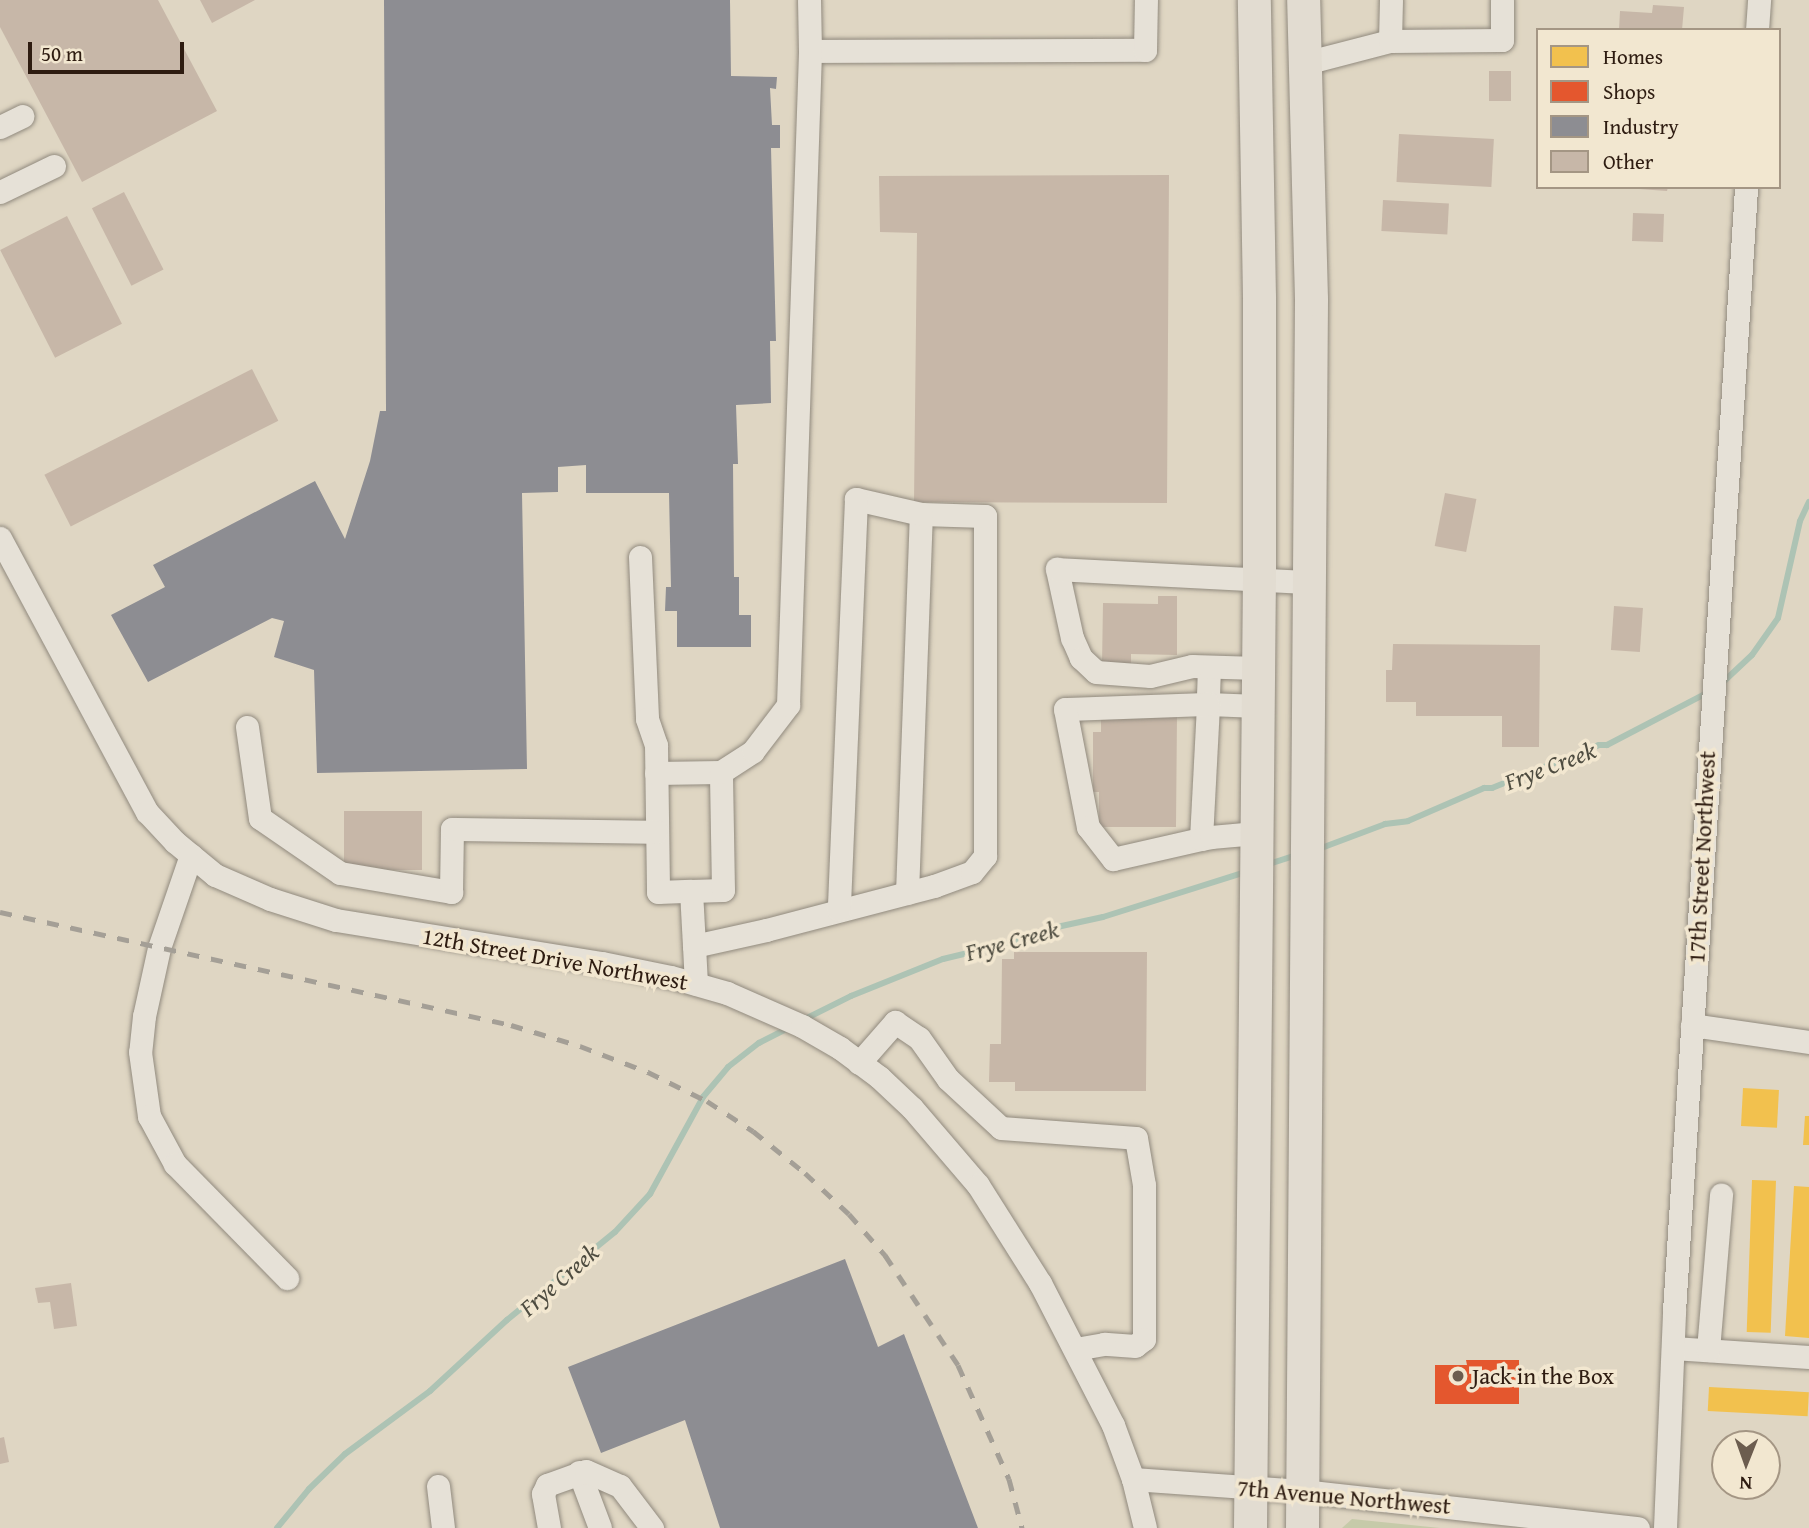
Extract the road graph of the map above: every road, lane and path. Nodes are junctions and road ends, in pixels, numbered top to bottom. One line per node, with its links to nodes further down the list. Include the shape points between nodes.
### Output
1 (809, 0): 10 (street)
2 (1146, 0): 10 (street, via 1145,50)
3 (1254, 0): 20 (highway)
4 (1303, 0): 11 (highway)
5 (1391, 0): 9 (street)
6 (1502, 0): 9 (street, via 1502,40)
7 (1759, 0): 8 (street)
8 (1757, 28)
9 (1390, 41): 11 (street)
10 (810, 51): 27 (street, via 788,705 753,751)
11 (1305, 63): 21 (highway, via 1311,299)
12 (23, 116): 13 (street)
13 (0, 127)
14 (54, 166): 16 (street)
15 (1746, 189): 38 (street, 17th Street Northwest)
16 (0, 192)
17 (921, 514): 34 (street); 34 (street, via 985,516 985,856 972,872); 35 (street, via 856,499)
18 (0, 538): 32 (street, 12th Street Drive Northwest, via 147,813)
19 (640, 557): 28 (street, via 647,719 656,746)
20 (1259, 580): 21 (street); 22 (street, via 1057,569 1072,638 1081,658 1096,672 1150,676 1192,666); 23 (highway)
21 (1309, 582): 51 (highway)
22 (1209, 667): 23 (street); 24 (street)
23 (1258, 668): 25 (highway)
24 (1208, 704): 25 (street); 31 (street); 31 (street, via 1065,709 1087,827 1113,859)
25 (1258, 706): 30 (highway)
26 (247, 727): 29 (street, via 260,818 340,873 451,892 452,829)
27 (721, 772): 28 (street); 33 (street, via 723,890)
28 (656, 773): 29 (street)
29 (656, 832): 33 (street, via 658,892)
30 (1256, 832): 31 (street); 50 (highway)
31 (1201, 839)
32 (191, 855): 37 (street, 12th Street Drive Northwest, via 215,875 270,900 336,920 602,963); 42 (street, via 159,948 144,1016 140,1052 149,1116 175,1164)
33 (691, 891): 36 (street)
34 (907, 893): 35 (street)
35 (839, 911): 36 (street)
36 (694, 946): 37 (street)
37 (696, 984): 40 (street, 12th Street Drive Northwest, via 775,1012)
38 (1692, 1025): 39 (street); 43 (street, 17th Street Northwest)
39 (1809, 1042)
40 (859, 1063): 44 (street, 12th Street Drive Northwest, via 912,1108 978,1185 1034,1272); 44 (street, via 894,1022 919,1038 947,1079 1001,1128 1136,1138 1144,1185 1144,1339 1135,1346 1104,1344)
41 (1721, 1195): 45 (street)
42 (287, 1278)
43 (1672, 1348): 45 (street); 60 (street, 17th Street Northwest)
44 (1075, 1349): 48 (street, 12th Street Drive Northwest, via 1113,1425)
45 (1708, 1350): 46 (street)
46 (1809, 1357)
47 (579, 1472): 53 (street, via 547,1485 543,1494); 54 (street); 55 (street, via 620,1486)
48 (1133, 1479): 50 (street, 7th Avenue Northwest); 56 (street, 12th Street Drive Northwest)
49 (438, 1486): 52 (street)
50 (1250, 1488): 51 (street, 7th Avenue Northwest); 57 (highway)
51 (1302, 1491): 58 (highway); 59 (street, 7th Avenue Northwest)
52 (443, 1528)
53 (549, 1528)
54 (600, 1528)
55 (652, 1528)
56 (1145, 1528)
57 (1250, 1528)
58 (1302, 1528)
59 (1638, 1528)
60 (1665, 1528)

